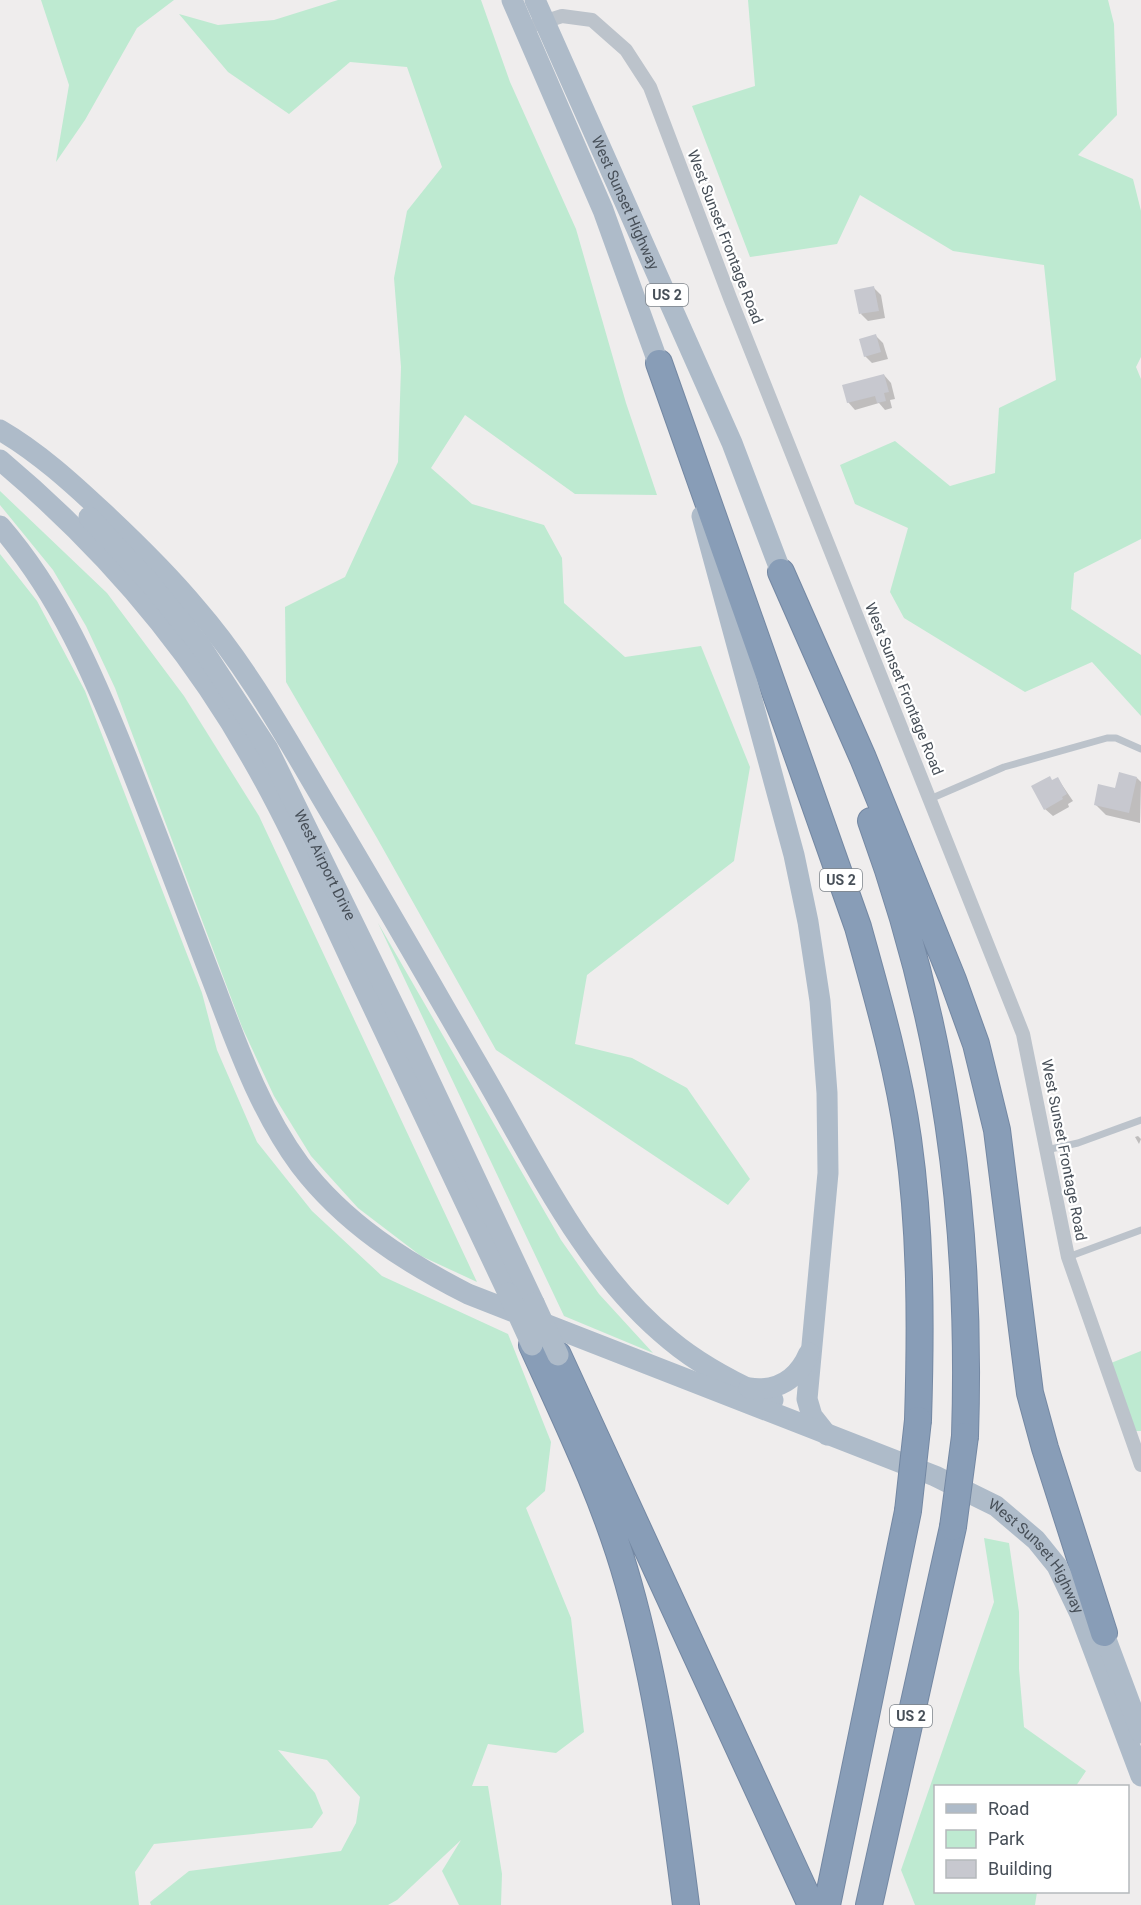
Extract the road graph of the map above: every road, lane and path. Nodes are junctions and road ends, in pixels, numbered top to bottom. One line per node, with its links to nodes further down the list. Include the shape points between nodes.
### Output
1 (512, 0): 3 (main road, West Sunset Highway / US 2)
2 (535, 0): 3 (main road, West Sunset Highway / US 2)
3 (534, 26): 4 (main road, West Sunset Highway / US 2); 9 (main road, West Sunset Highway / US 2, via 727,432); 11 (street, West Sunset Frontage Road, via 562,16 592,20 626,50 650,87)
4 (659, 363): 16 (main road, West Sunset Highway, via 794,855 815,962 826,1069 828,1152); 28 (highway, US 2, bridge, via 854,915 900,1091 914,1190 919,1257 918,1420 908,1510)
5 (0, 430): 19 (main road, via 77,487 140,546 198,610 290,744 585,1245 611,1281 654,1326 699,1361)
6 (0, 437): 18 (main road, West Airport Drive, bridge, via 59,487 123,552 200,645 248,716 329,870)
7 (0, 460): 17 (main road, West Airport Drive, bridge, via 118,573 171,637 237,732 297,845)
8 (0, 526): 21 (main road, West Sunset Highway, via 24,553 73,631 138,785 261,1101 301,1167 346,1215 388,1248 468,1294)
9 (781, 572): 23 (highway, via 862,758 976,1044 997,1130 1030,1393); 29 (highway, US 2, bridge, via 901,911 934,1038 954,1149 964,1258 965,1436 953,1527)
10 (1141, 749): 11 (lane, via 1107,738 1004,767)
11 (930, 799): 13 (street, West Sunset Frontage Road, via 1023,1034)
12 (1141, 1120): 13 (lane)
13 (1046, 1150): 15 (street, West Sunset Frontage Road)
14 (1141, 1230): 15 (lane)
15 (1068, 1257): 22 (street, West Sunset Frontage Road)
16 (813, 1338): 19 (main road, via 806,1360 792,1378 767,1389); 20 (main road, West Sunset Highway, via 807,1393)
17 (532, 1345): 26 (highway, via 589,1475 627,1579 657,1702)
18 (558, 1355): 27 (highway)
19 (743, 1387): 20 (main road)
20 (812, 1416): 21 (main road); 23 (main road, via 947,1468 1010,1501 1065,1555 1084,1586)
21 (827, 1435): 25 (main road, West Sunset Highway, via 976,1495 1012,1518 1036,1540 1057,1566 1073,1596)
22 (1141, 1465)
23 (1104, 1633): 24 (main road)
24 (1141, 1733)
25 (1141, 1776)
26 (686, 1905)
27 (811, 1905)
28 (827, 1905)
29 (869, 1905)

